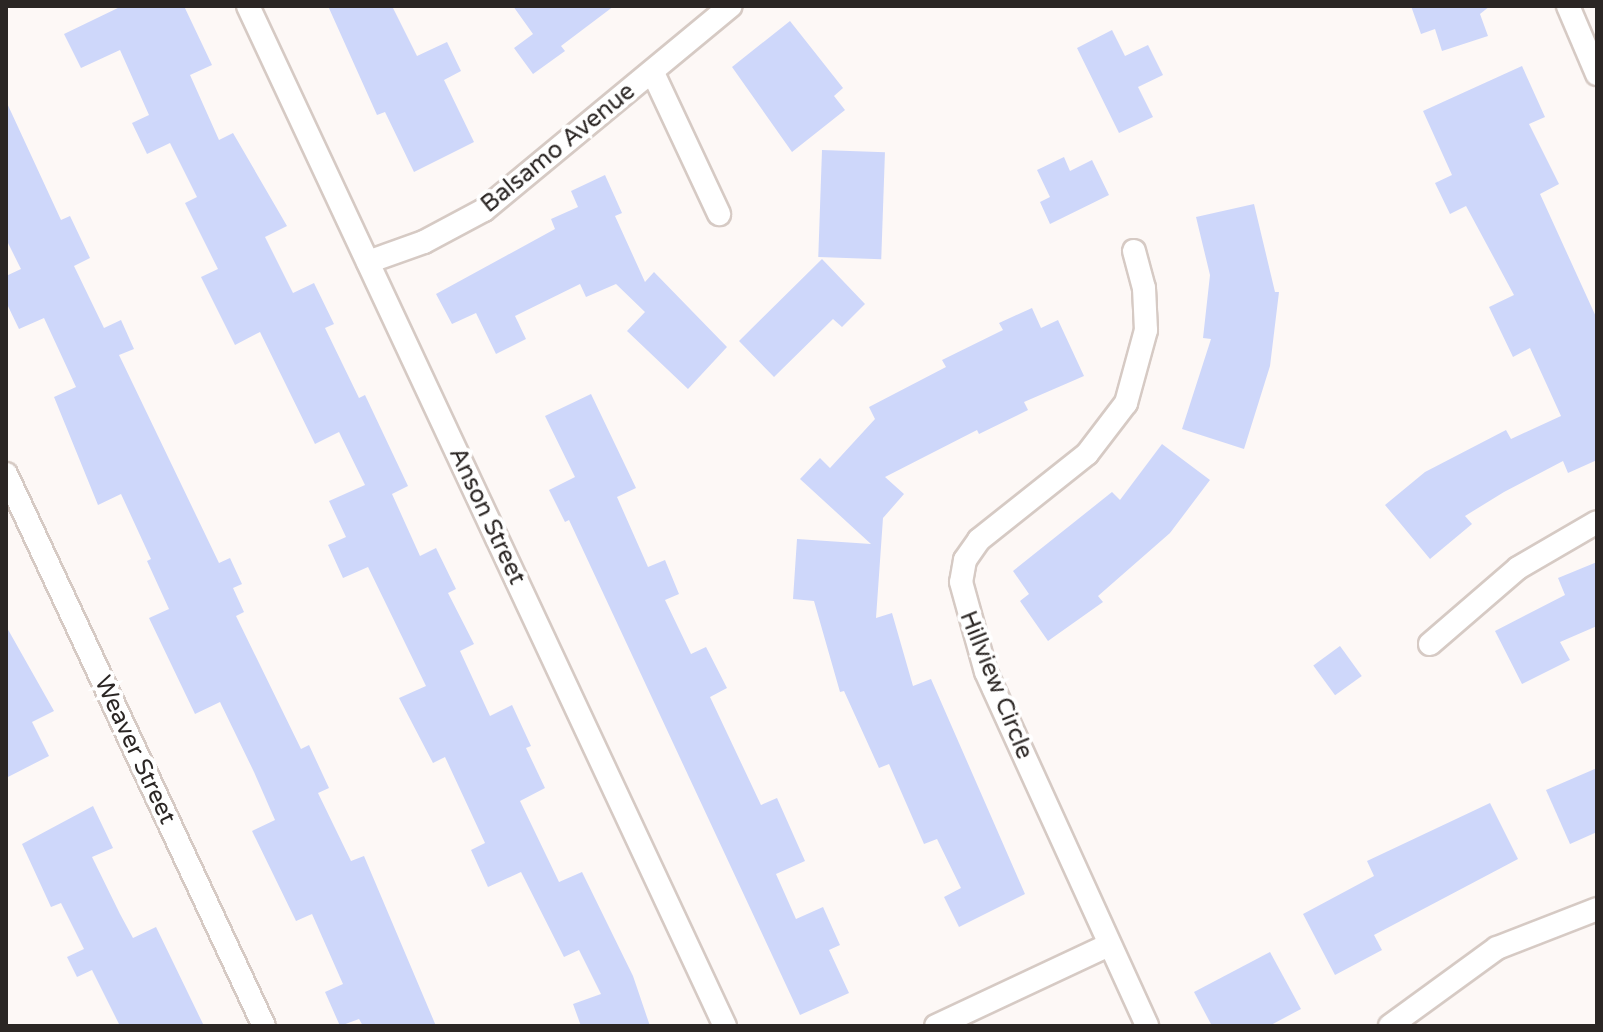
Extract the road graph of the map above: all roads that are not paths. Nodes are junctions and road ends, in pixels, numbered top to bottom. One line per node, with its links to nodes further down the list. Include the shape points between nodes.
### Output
1 (248, 6): 9 (street, Anson Street)
2 (731, 6): 5 (street, Balsamo Avenue)
3 (1568, 6): 4 (street)
4 (1590, 37): 6 (street)
5 (653, 73): 7 (street); 9 (street, Balsamo Avenue, via 484,210 424,242)
6 (1597, 74)
7 (719, 214)
8 (1134, 251): 14 (street, Hillview Circle, via 1144,288 1146,330 1126,403 1087,454 979,540 965,560 961,582 986,672)
9 (368, 262): 16 (street, Anson Street)
10 (6, 474): 15 (street, Weaver Street)
11 (1597, 522): 12 (street, via 1518,568)
12 (1430, 644)
13 (1597, 909): 19 (street, via 1497,948)
14 (1107, 946): 17 (street); 18 (street, Hillview Circle)
15 (264, 1026)
16 (725, 1026)
17 (936, 1026)
18 (1147, 1026)
19 (1390, 1026)

